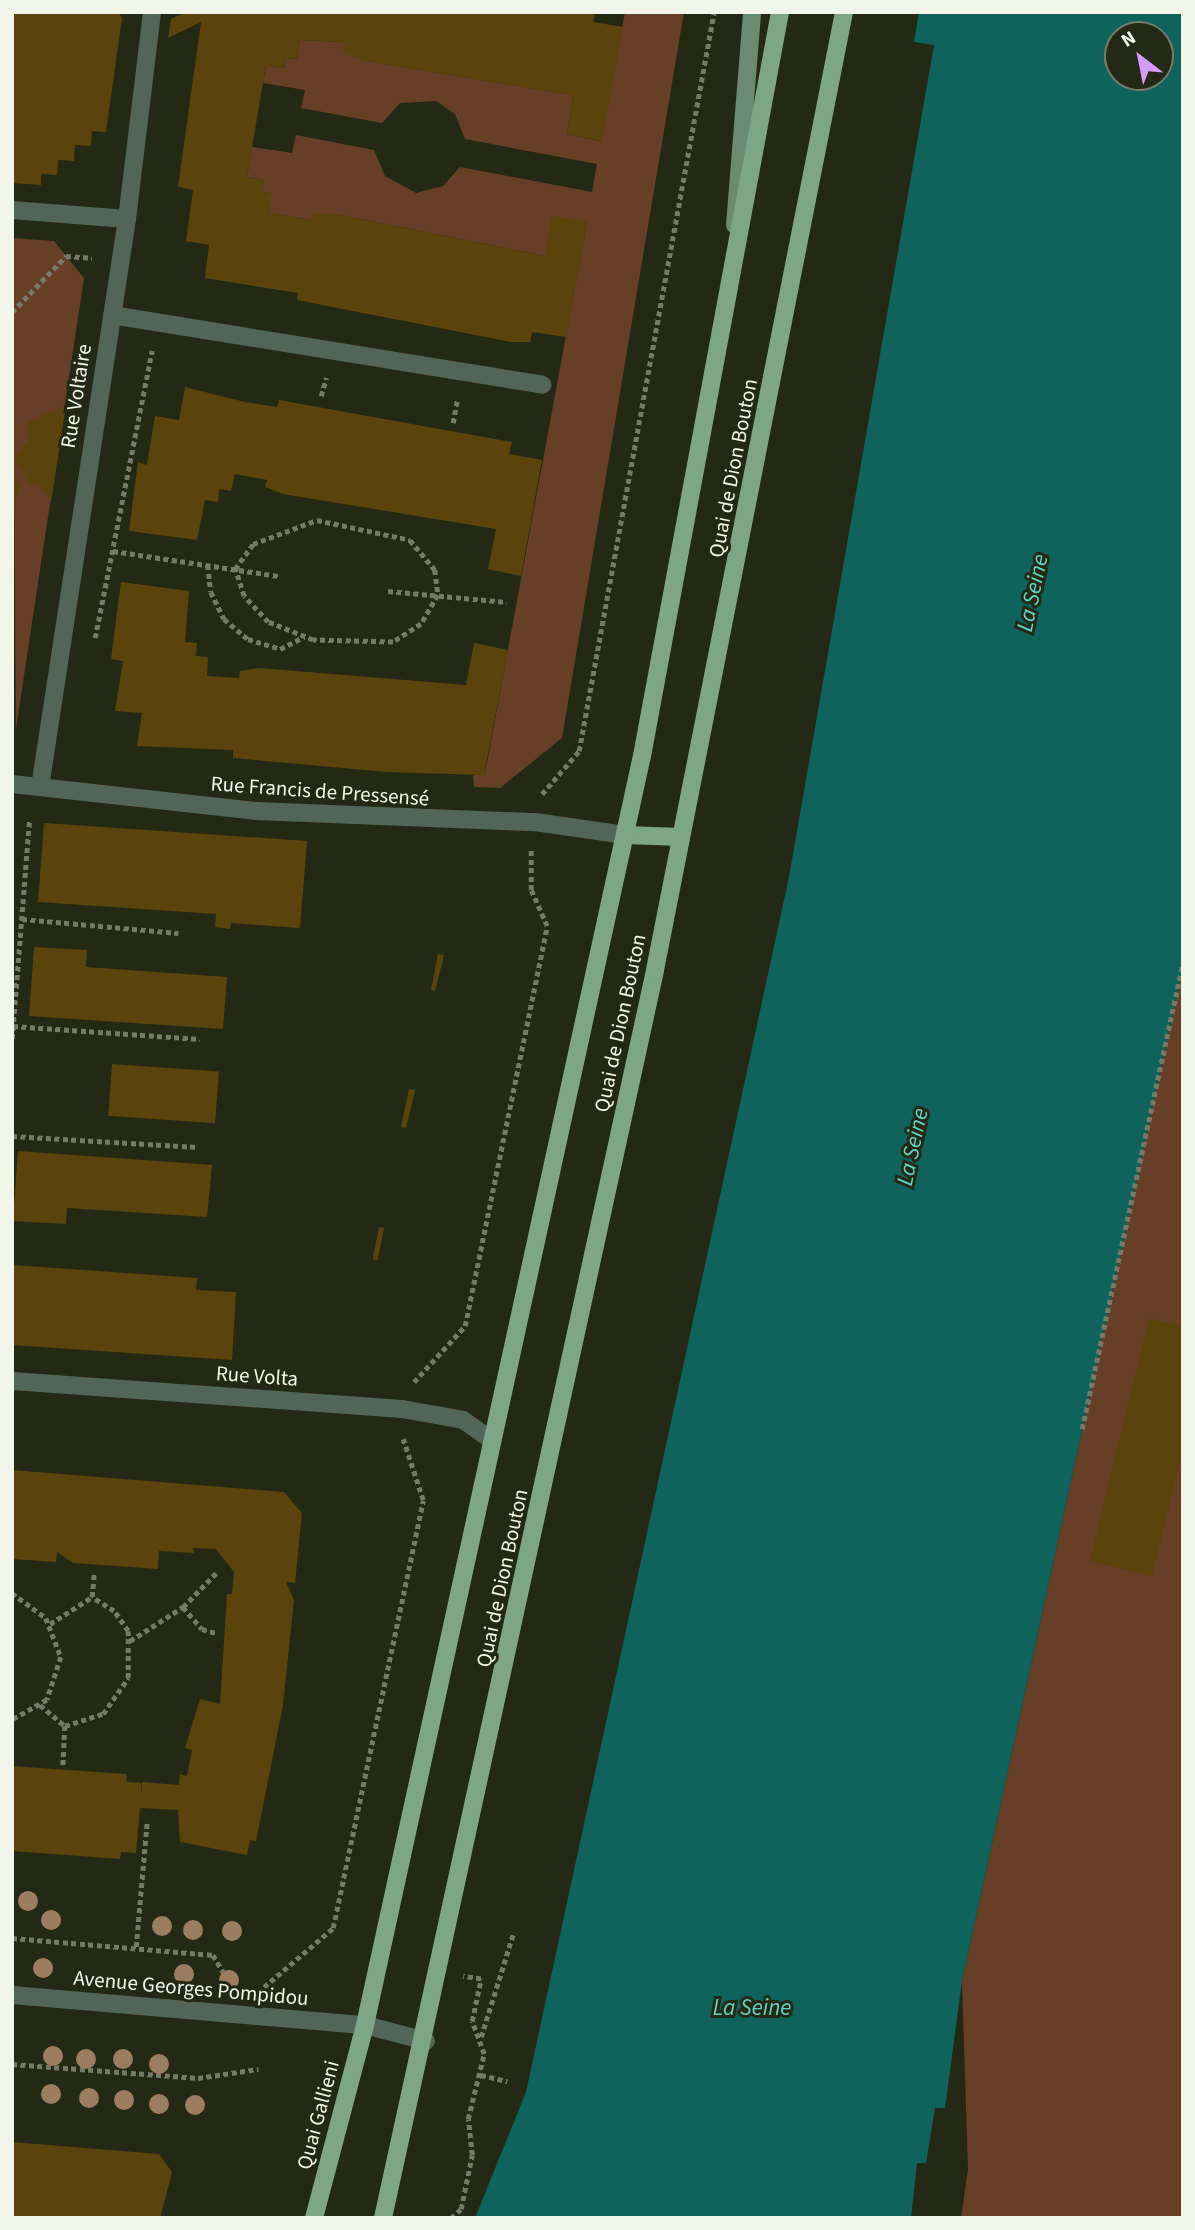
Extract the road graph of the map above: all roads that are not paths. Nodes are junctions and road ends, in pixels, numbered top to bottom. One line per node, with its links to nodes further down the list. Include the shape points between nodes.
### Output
1 (152, 12): 6 (street, Rue Voltaire)
2 (752, 12): 7 (main road)
3 (780, 12): 7 (main road, Quai de Dion Bouton)
4 (844, 12): 13 (main road, Quai de Dion Bouton)
5 (12, 210): 6 (street)
6 (127, 219): 8 (street, Rue Voltaire)
7 (732, 261): 12 (main road, Quai de Dion Bouton)
8 (112, 316): 9 (street); 11 (street, Rue Voltaire)
9 (542, 384)
10 (12, 784): 11 (street, Rue Francis de Pressensé)
11 (40, 787): 12 (street, Rue Francis de Pressensé, via 256,811 535,822)
12 (625, 835): 13 (main road); 15 (main road, Quai de Dion Bouton)
13 (681, 837): 18 (main road, Quai de Dion Bouton)
14 (12, 1381): 15 (street, Rue Volta, via 402,1409 463,1420)
15 (492, 1440): 17 (main road, Quai de Dion Bouton)
16 (12, 1995): 17 (street, Avenue Georges Pompidou)
17 (365, 2025): 18 (street, Avenue Georges Pompidou); 19 (main road, Quai Gallieni)
18 (426, 2041): 20 (main road)
19 (314, 2218)
20 (383, 2218)

